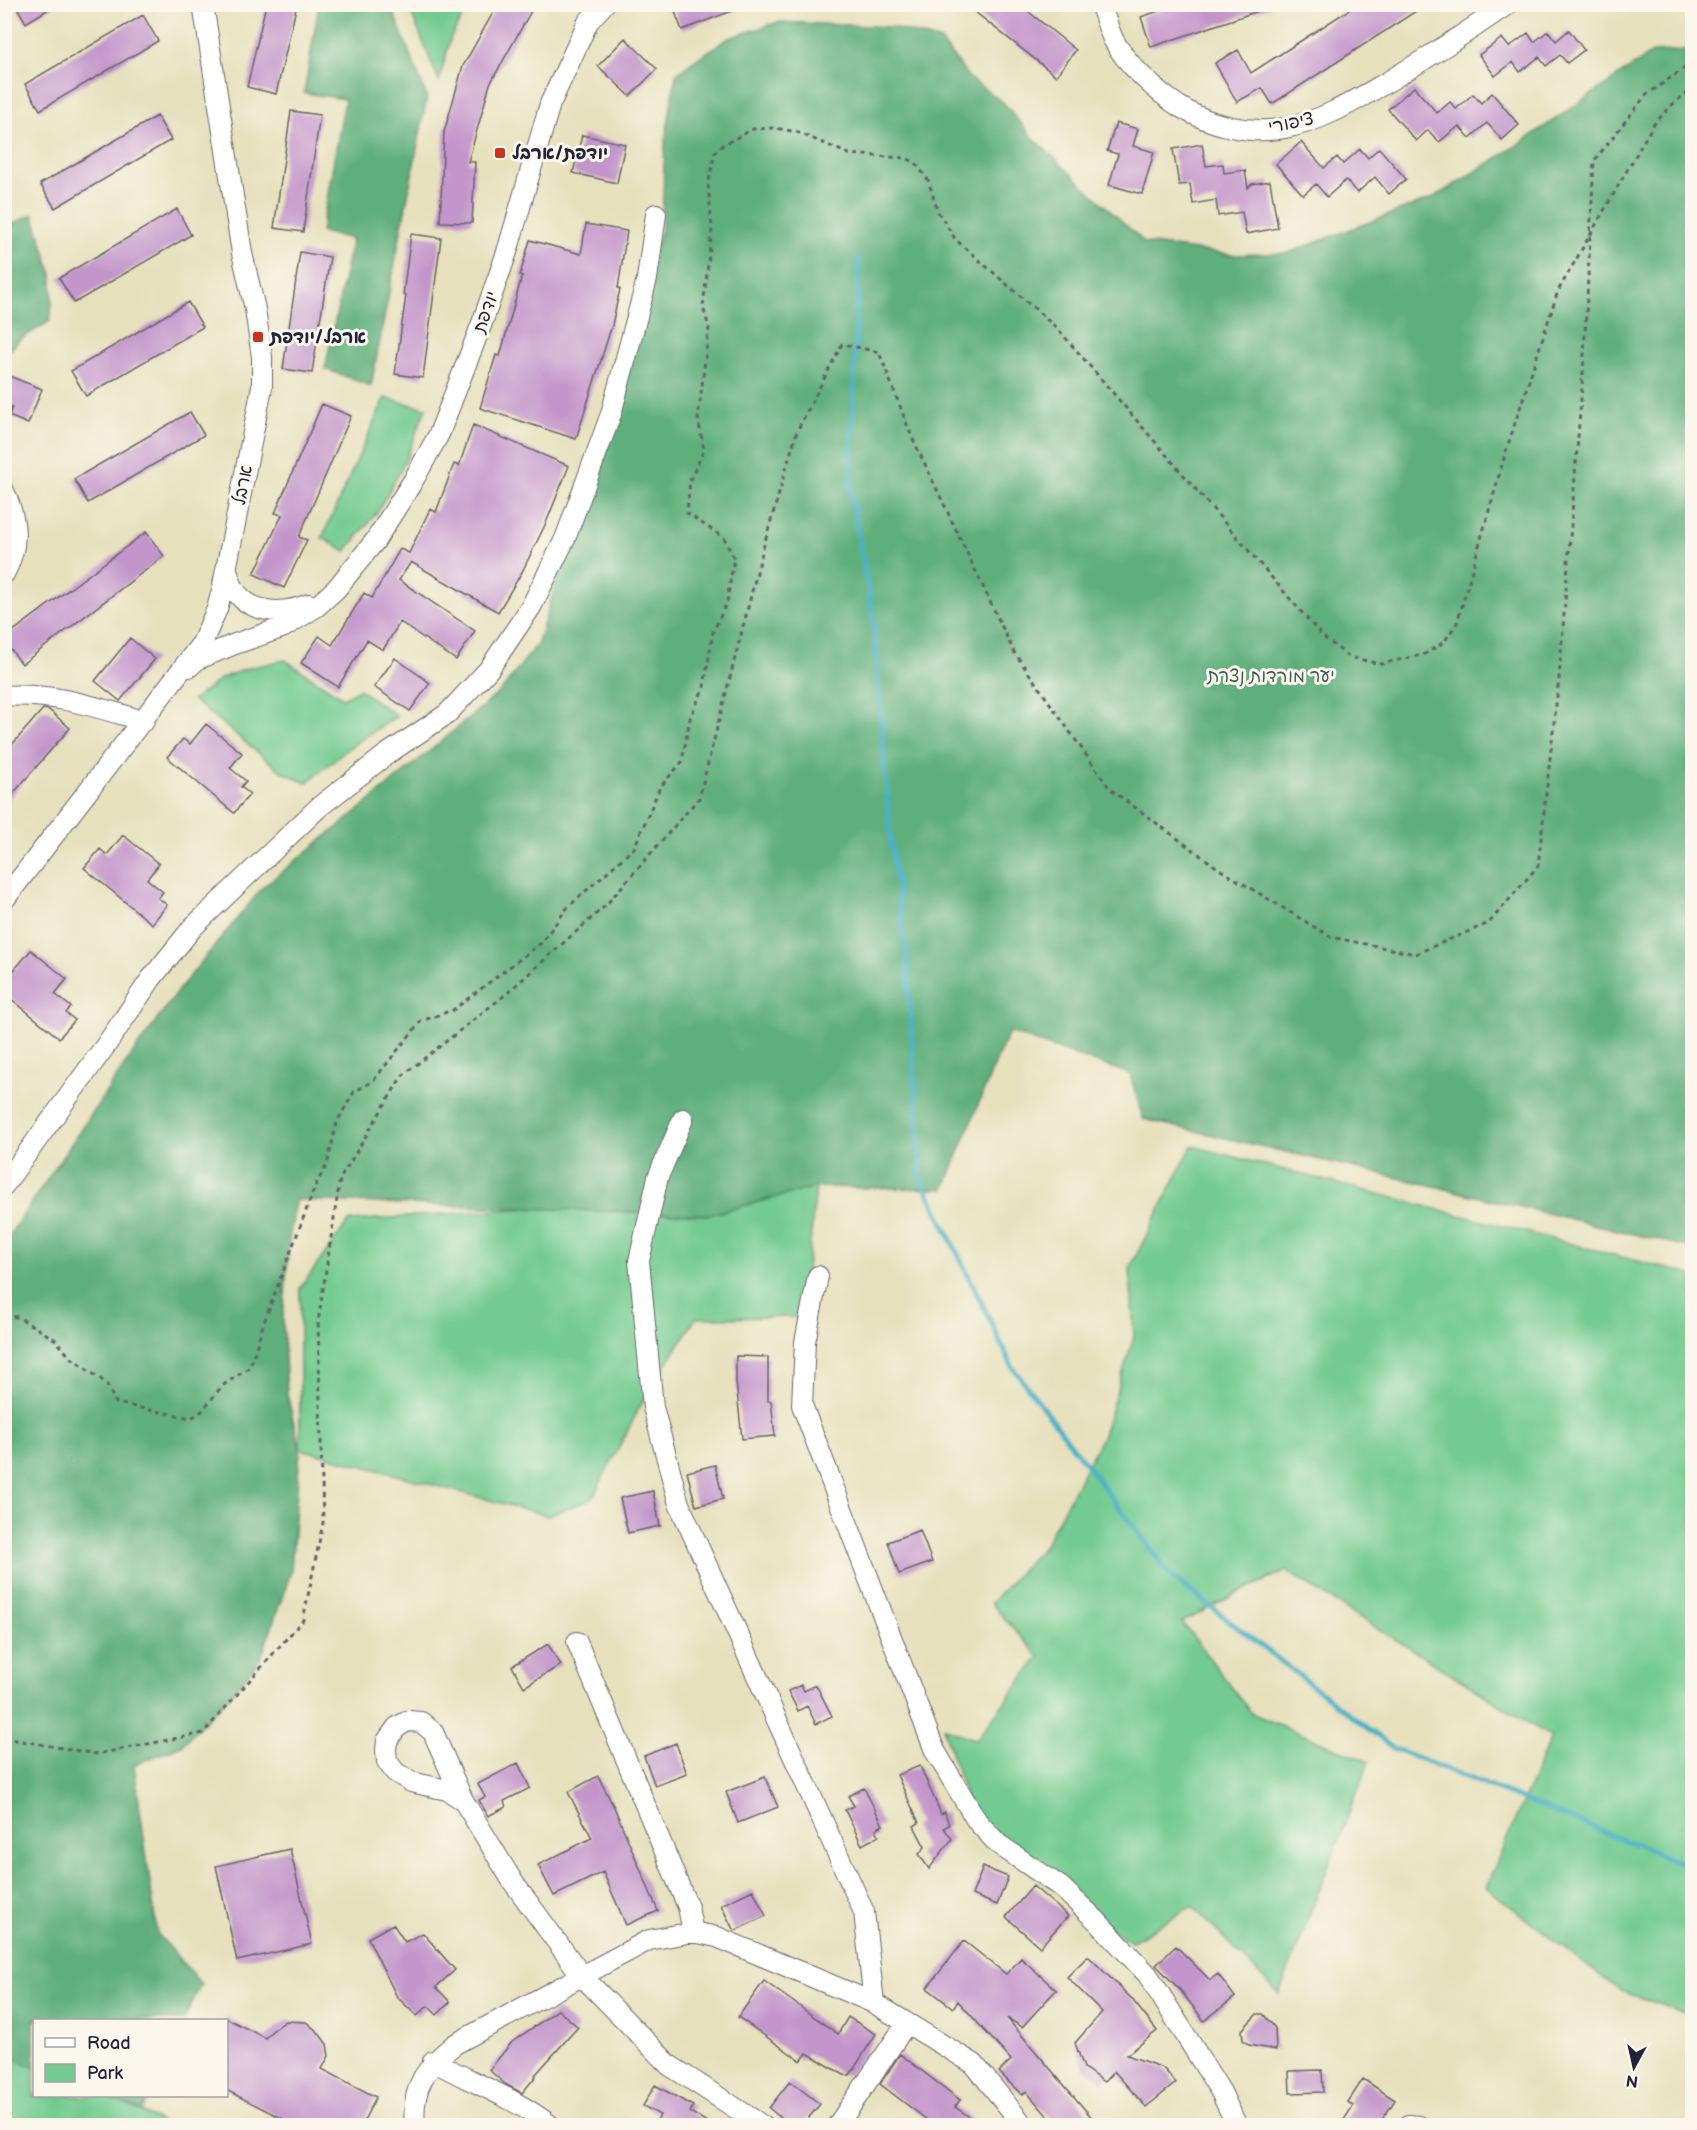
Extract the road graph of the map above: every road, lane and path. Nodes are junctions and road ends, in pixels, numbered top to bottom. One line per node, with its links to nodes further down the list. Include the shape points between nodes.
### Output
1 (202, 4): 10 (street, ארבל, via 262,357 262,387)
2 (604, 4): 12 (street, יודפת, via 588,22 550,104 507,252 439,434 375,541)
3 (1100, 4): 4 (street, ציפורי, via 1114,40 1136,70 1163,96 1222,125 1254,130 1314,120 1352,102)
4 (1508, 4)
5 (1692, 63): 8 (path, via 1646,95 1594,161)
6 (1692, 90): 8 (path, via 1653,125)
7 (656, 214): 18 (street, via 647,279 611,414 565,539 531,607 489,669 447,714 319,807 193,927 150,979)
8 (1590, 233): 20 (path, via 1558,291 1506,451 1457,623 1444,642 1425,654 1381,664 1348,657 1322,636 1058,329 956,240 938,212 928,180 915,162 849,154 797,132 775,128 753,129 723,145 715,152 708,185 712,229 702,307 709,328 698,418 704,450 690,480 687,513 724,538 734,558 733,569 727,602 713,632 704,687 690,718 682,762 660,787 634,848 568,907 541,943 453,1010 421,1021 373,1081 354,1092 337,1122 327,1165 308,1206 250,1367 222,1386 201,1412 191,1418 180,1417 116,1402 106,1383 70,1356 56,1340 18,1317); 22 (path, via 1559,678 1538,866 1489,923 1415,954 1331,937 1219,869 1110,789 1014,652 911,435 879,351 842,344 796,431 699,798 605,906 506,995 402,1076 340,1179 318,1322 323,1523 303,1620 203,1733 97,1754)
9 (4, 491): 11 (street, via 15,516 12,560)
10 (227, 566): 12 (street, יודפת, via 237,595 274,612 295,610); 13 (street, ארבל, via 210,626)
11 (4, 574)
12 (326, 598): 13 (street, יודפת, via 284,627 198,659)
13 (180, 674): 15 (street, ארבל)
14 (4, 696): 15 (street, via 32,694 72,700)
15 (144, 721): 16 (street, ארבל)
16 (4, 900)
17 (683, 1119): 26 (street, via 658,1177 639,1261 653,1407 680,1504 864,1912)
18 (4, 1185)
19 (818, 1276): 34 (street, via 805,1342 802,1405 935,1751 977,1821 998,1844 1061,1887 1148,1975 1221,2092)
20 (4, 1316)
21 (577, 1642): 24 (street, via 688,1907)
22 (4, 1738)
23 (463, 1800): 25 (street, via 513,1882)
24 (693, 1932): 25 (street, via 649,1940); 26 (street, via 717,1937)
25 (582, 1976): 28 (street, via 454,2044); 31 (street, via 669,2065)
26 (874, 2003): 27 (street)
27 (906, 2023): 32 (street); 33 (street, via 974,2064)
28 (433, 2061): 29 (street, via 418,2085); 30 (street, via 531,2110)
29 (415, 2126)
30 (551, 2126)
31 (763, 2126)
32 (837, 2126)
33 (1023, 2126)
34 (1237, 2126)

